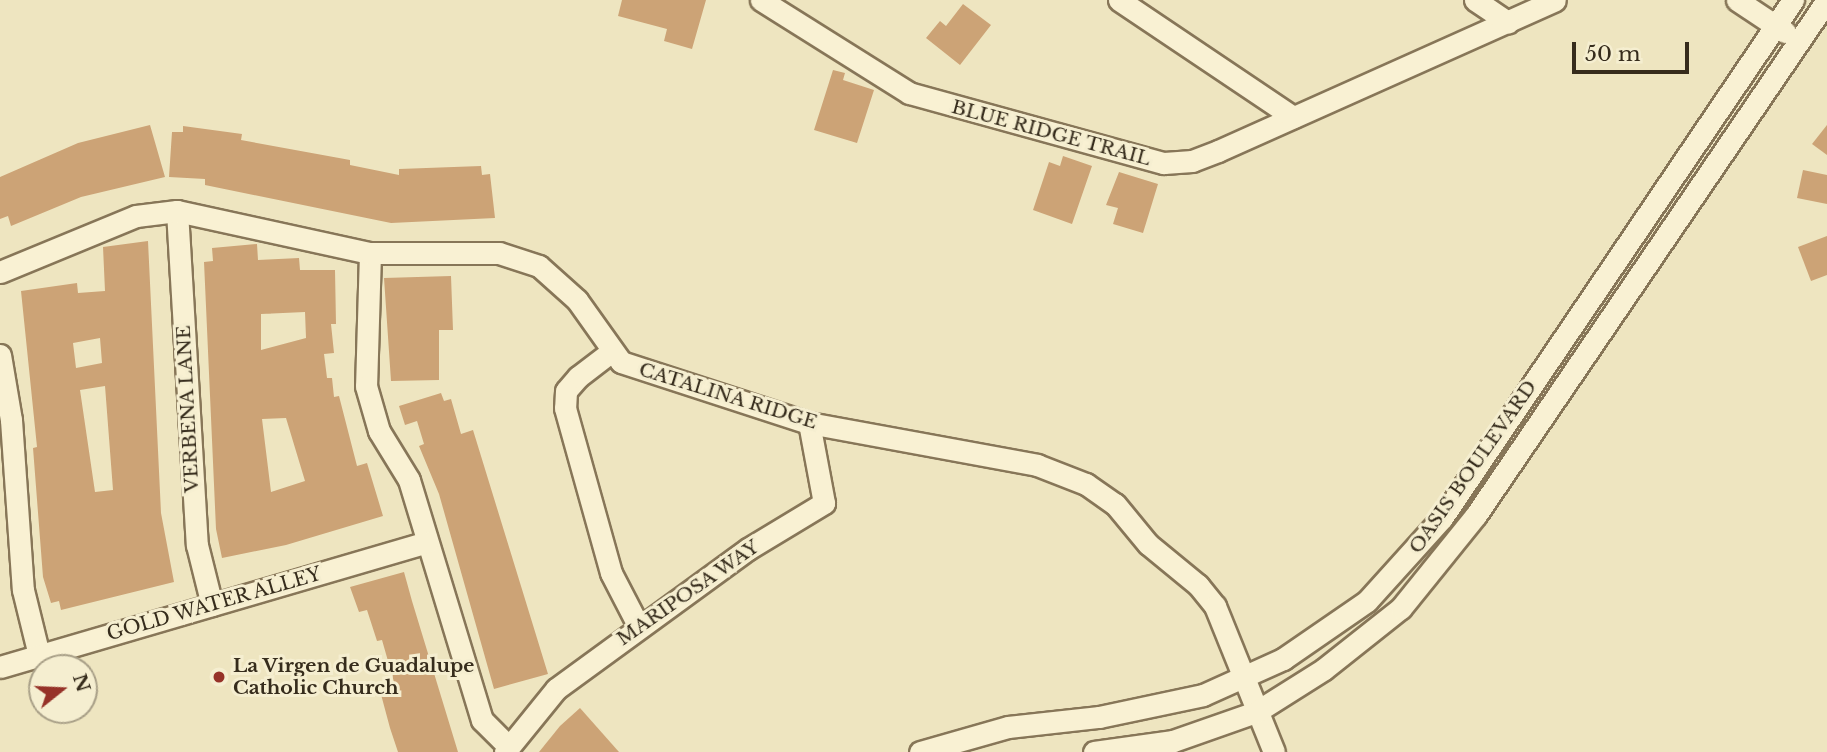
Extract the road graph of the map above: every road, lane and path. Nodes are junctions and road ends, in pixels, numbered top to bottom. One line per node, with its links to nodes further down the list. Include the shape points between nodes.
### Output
1 (761, 0): 12 (street, BLUE RIDGE TRAIL, via 909,93 1164,163 1192,161)
2 (1119, 0): 12 (street)
3 (1475, 0): 9 (street)
4 (1534, 0): 9 (street, BLUE RIDGE TRAIL)
5 (1555, 0): 9 (street, BLUE RIDGE TRAIL)
6 (1737, 0): 10 (street)
7 (1793, 0): 10 (street, OASIS BOULEVARD)
8 (1827, 0): 11 (street, OASIS BOULEVARD)
9 (1508, 22): 12 (street, BLUE RIDGE TRAIL)
10 (1775, 25): 11 (street); 26 (street, OASIS BOULEVARD, via 1423,543 1367,601 1320,636)
11 (1799, 40): 27 (street, OASIS BOULEVARD, via 1483,505 1429,576 1366,639)
12 (1293, 117)
13 (177, 211): 14 (street, CATALINA RIDGE); 15 (street, CATALINA RIDGE, via 136,216); 20 (street, VERBENA LANE, via 197,545)
14 (370, 253): 16 (street, CATALINA RIDGE, via 499,253 539,266 577,300); 19 (street, via 366,386 379,431 409,480)
15 (0, 272)
16 (612, 351): 18 (street, CATALINA RIDGE, via 621,362 649,373); 21 (street, via 566,391 565,408 611,573)
17 (0, 355): 22 (street, via 11,420 23,590)
18 (808, 423): 21 (street, MARIPOSA WAY, via 824,503 748,549); 26 (street, CATALINA RIDGE, via 1037,466 1086,484 1115,504 1148,544 1198,585 1215,606)
19 (428, 542): 20 (street, GOLD WATER ALLEY); 28 (street, via 482,720)
20 (212, 605): 23 (street, GOLD WATER ALLEY)
21 (639, 627): 28 (street, MARIPOSA WAY, via 556,689)
22 (39, 654)
23 (42, 654)
24 (28, 658): 25 (street, GOLD WATER ALLEY)
25 (0, 667)
26 (1243, 680): 27 (street, CATALINA RIDGE); 29 (street, OASIS BOULEVARD, via 1165,705 1008,727)
27 (1256, 712): 30 (street, OASIS BOULEVARD, via 1173,741); 31 (street, CATALINA RIDGE)
28 (506, 749)
29 (920, 752)
30 (1094, 752)
31 (1274, 752)

